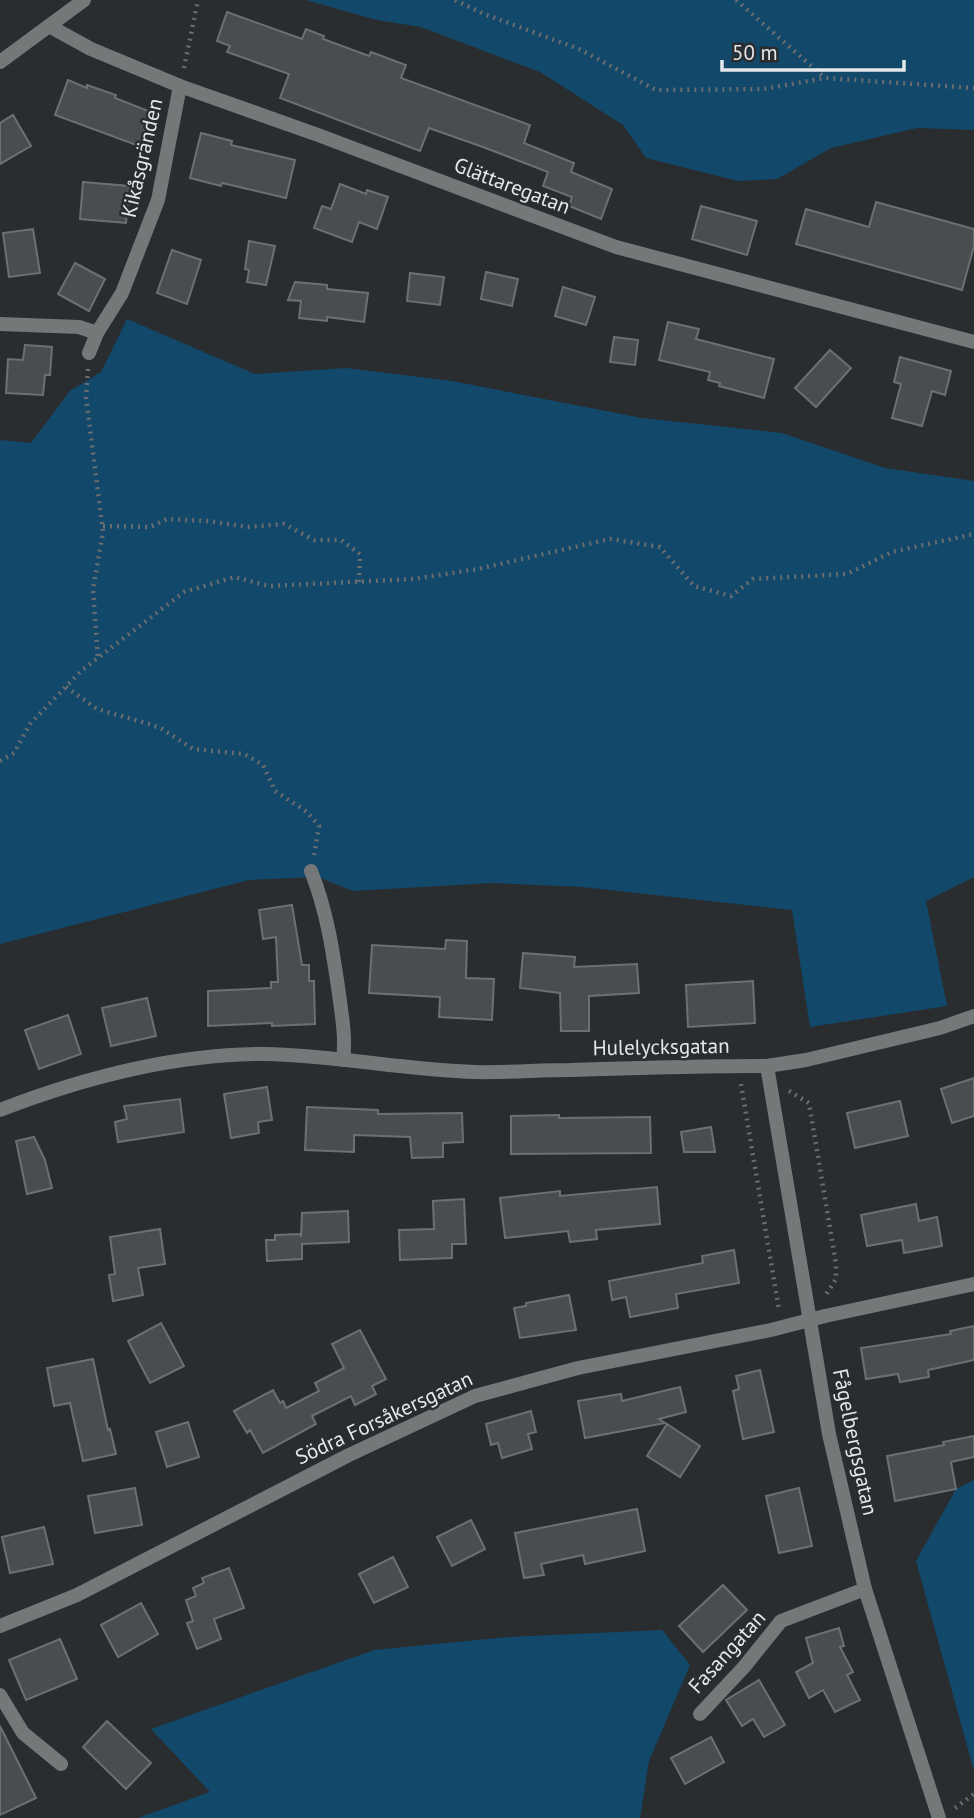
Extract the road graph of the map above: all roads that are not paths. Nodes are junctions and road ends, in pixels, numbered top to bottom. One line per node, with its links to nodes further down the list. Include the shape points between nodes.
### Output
1 (84, 0): 2 (street)
2 (50, 26): 3 (street); 4 (street, Glättaregatan, via 91,49)
3 (0, 62)
4 (180, 86): 6 (street, Kikåsgränden, via 158,200 122,293); 7 (street, Glättaregatan, via 616,247)
5 (0, 324): 6 (street, via 79,327)
6 (97, 333): 8 (street, Kikåsgränden)
7 (974, 342)
8 (89, 353)
9 (311, 871): 11 (street, via 324,904 332,948 345,1042)
10 (974, 1016): 12 (street, Hulelycksgatan, via 940,1028)
11 (342, 1060): 12 (street, Hulelycksgatan, via 477,1072); 13 (street, Hulelycksgatan, via 264,1054 200,1058 94,1078)
12 (767, 1066): 15 (street, Fågelbergsgatan)
13 (0, 1110)
14 (974, 1283): 15 (street, Södra Forsåkersgatan)
15 (810, 1320): 16 (street, Fågelbergsgatan, via 829,1434); 17 (street, Södra Forsåkersgatan, via 578,1368 475,1396 349,1455 77,1595)
16 (865, 1590): 19 (street, Fasangatan, via 781,1621); 21 (street, Fågelbergsgatan)
17 (0, 1626)
18 (0, 1695): 20 (street, via 23,1733)
19 (700, 1714)
20 (61, 1764)
21 (943, 1816)

